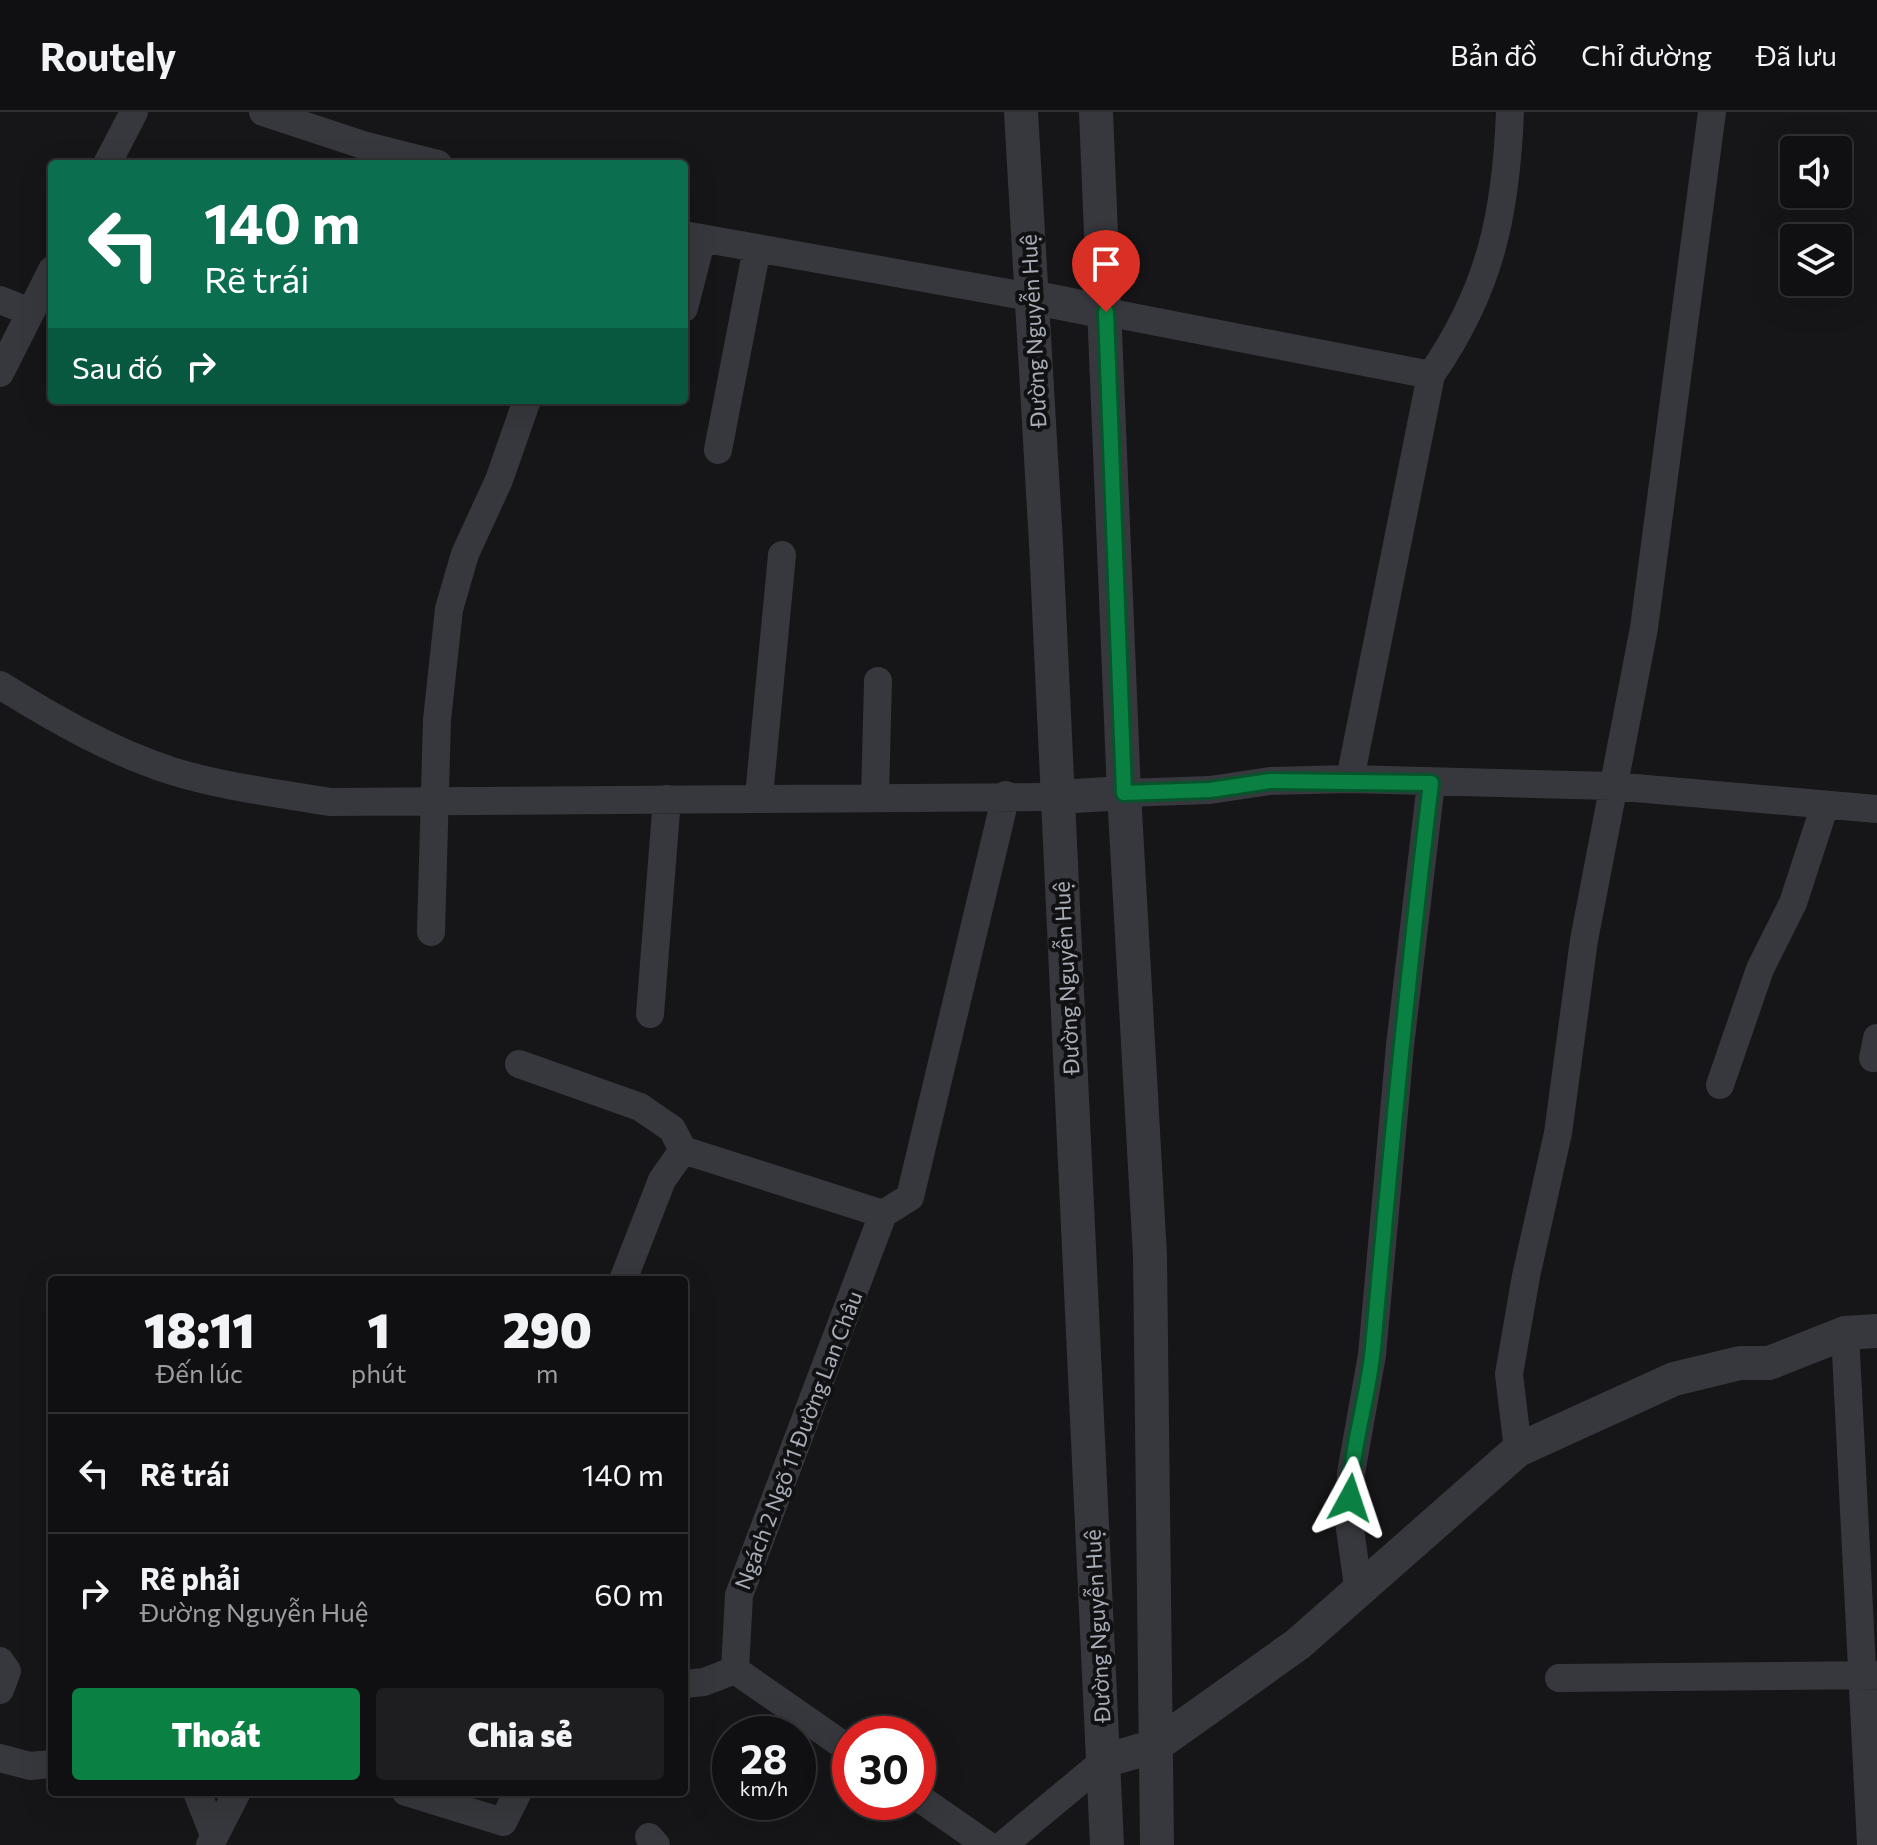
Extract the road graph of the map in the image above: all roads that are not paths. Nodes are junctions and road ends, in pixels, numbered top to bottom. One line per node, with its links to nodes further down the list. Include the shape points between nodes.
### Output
1 (134, 112): 7 (street)
2 (263, 112): 8 (street)
3 (1021, 112): 13 (street, Đường Nguyễn Huệ)
4 (1096, 112): 16 (street)
5 (1510, 112): 18 (street, via 1500,208 1482,287)
6 (1712, 112): 26 (street, via 1644,628)
7 (109, 160)
8 (422, 160)
9 (693, 236): 10 (street); 11 (street)
10 (757, 248): 13 (street); 20 (street)
11 (688, 276)
12 (48, 278): 15 (street)
13 (1031, 297): 16 (street); 31 (street, Đường Nguyễn Huệ)
14 (0, 300): 15 (street)
15 (30, 312): 17 (street)
16 (1106, 312): 18 (street); 27 (street)
17 (0, 373)
18 (1431, 375): 24 (street)
19 (525, 404): 33 (street, via 452,589 437,720)
20 (718, 450)
21 (782, 555): 29 (street)
22 (878, 681): 30 (street)
23 (0, 685): 33 (street, via 59,721 170,770 330,802)
24 (1350, 779): 25 (street); 27 (street)
25 (1431, 783): 26 (street); 45 (street, via 1372,1355 1351,1473 1349,1522)
26 (1612, 786): 34 (street); 44 (street, via 1558,1133 1509,1374)
27 (1124, 793): 31 (street); 53 (street, via 1150,1256)
28 (1006, 795): 30 (street); 31 (street); 41 (street, via 910,1197)
29 (759, 796): 30 (street); 32 (street)
30 (875, 796)
31 (1057, 797): 55 (street, Đường Nguyễn Huệ)
32 (667, 799): 33 (street); 37 (street)
33 (434, 804): 36 (street)
34 (1825, 805): 35 (street); 39 (street, via 1793,903 1760,969)
35 (1877, 809)
36 (431, 932)
37 (650, 1014)
38 (519, 1064): 40 (street, via 640,1107 672,1129)
39 (1720, 1085)
40 (683, 1150): 41 (street); 42 (street, via 662,1180)
41 (883, 1214): 47 (street, Ngách 2 Ngõ 11 Đường Lan Châu, via 739,1595)
42 (625, 1276)
43 (1861, 1332): 44 (street, via 1769,1363 1740,1363 1674,1379); 48 (street)
44 (1518, 1450): 45 (street)
45 (1359, 1593): 53 (street, via 1298,1644)
46 (0, 1661): 51 (street, via 7,1671)
47 (735, 1670): 50 (street); 52 (street)
48 (1870, 1676): 49 (street); 67 (street)
49 (1559, 1678)
50 (688, 1684)
51 (0, 1690)
52 (832, 1737)
53 (1155, 1746): 55 (street); 66 (street)
54 (0, 1758): 56 (street)
55 (1104, 1761): 64 (street); 65 (street, Đường Nguyễn Huệ)
56 (48, 1764)
57 (198, 1796): 62 (street)
58 (235, 1796): 62 (street)
59 (419, 1796): 60 (street, via 503,1822)
60 (516, 1796)
61 (936, 1810): 63 (street)
62 (212, 1840)
63 (987, 1845)
64 (1003, 1845)
65 (1107, 1845)
66 (1157, 1845)
67 (1871, 1845)

